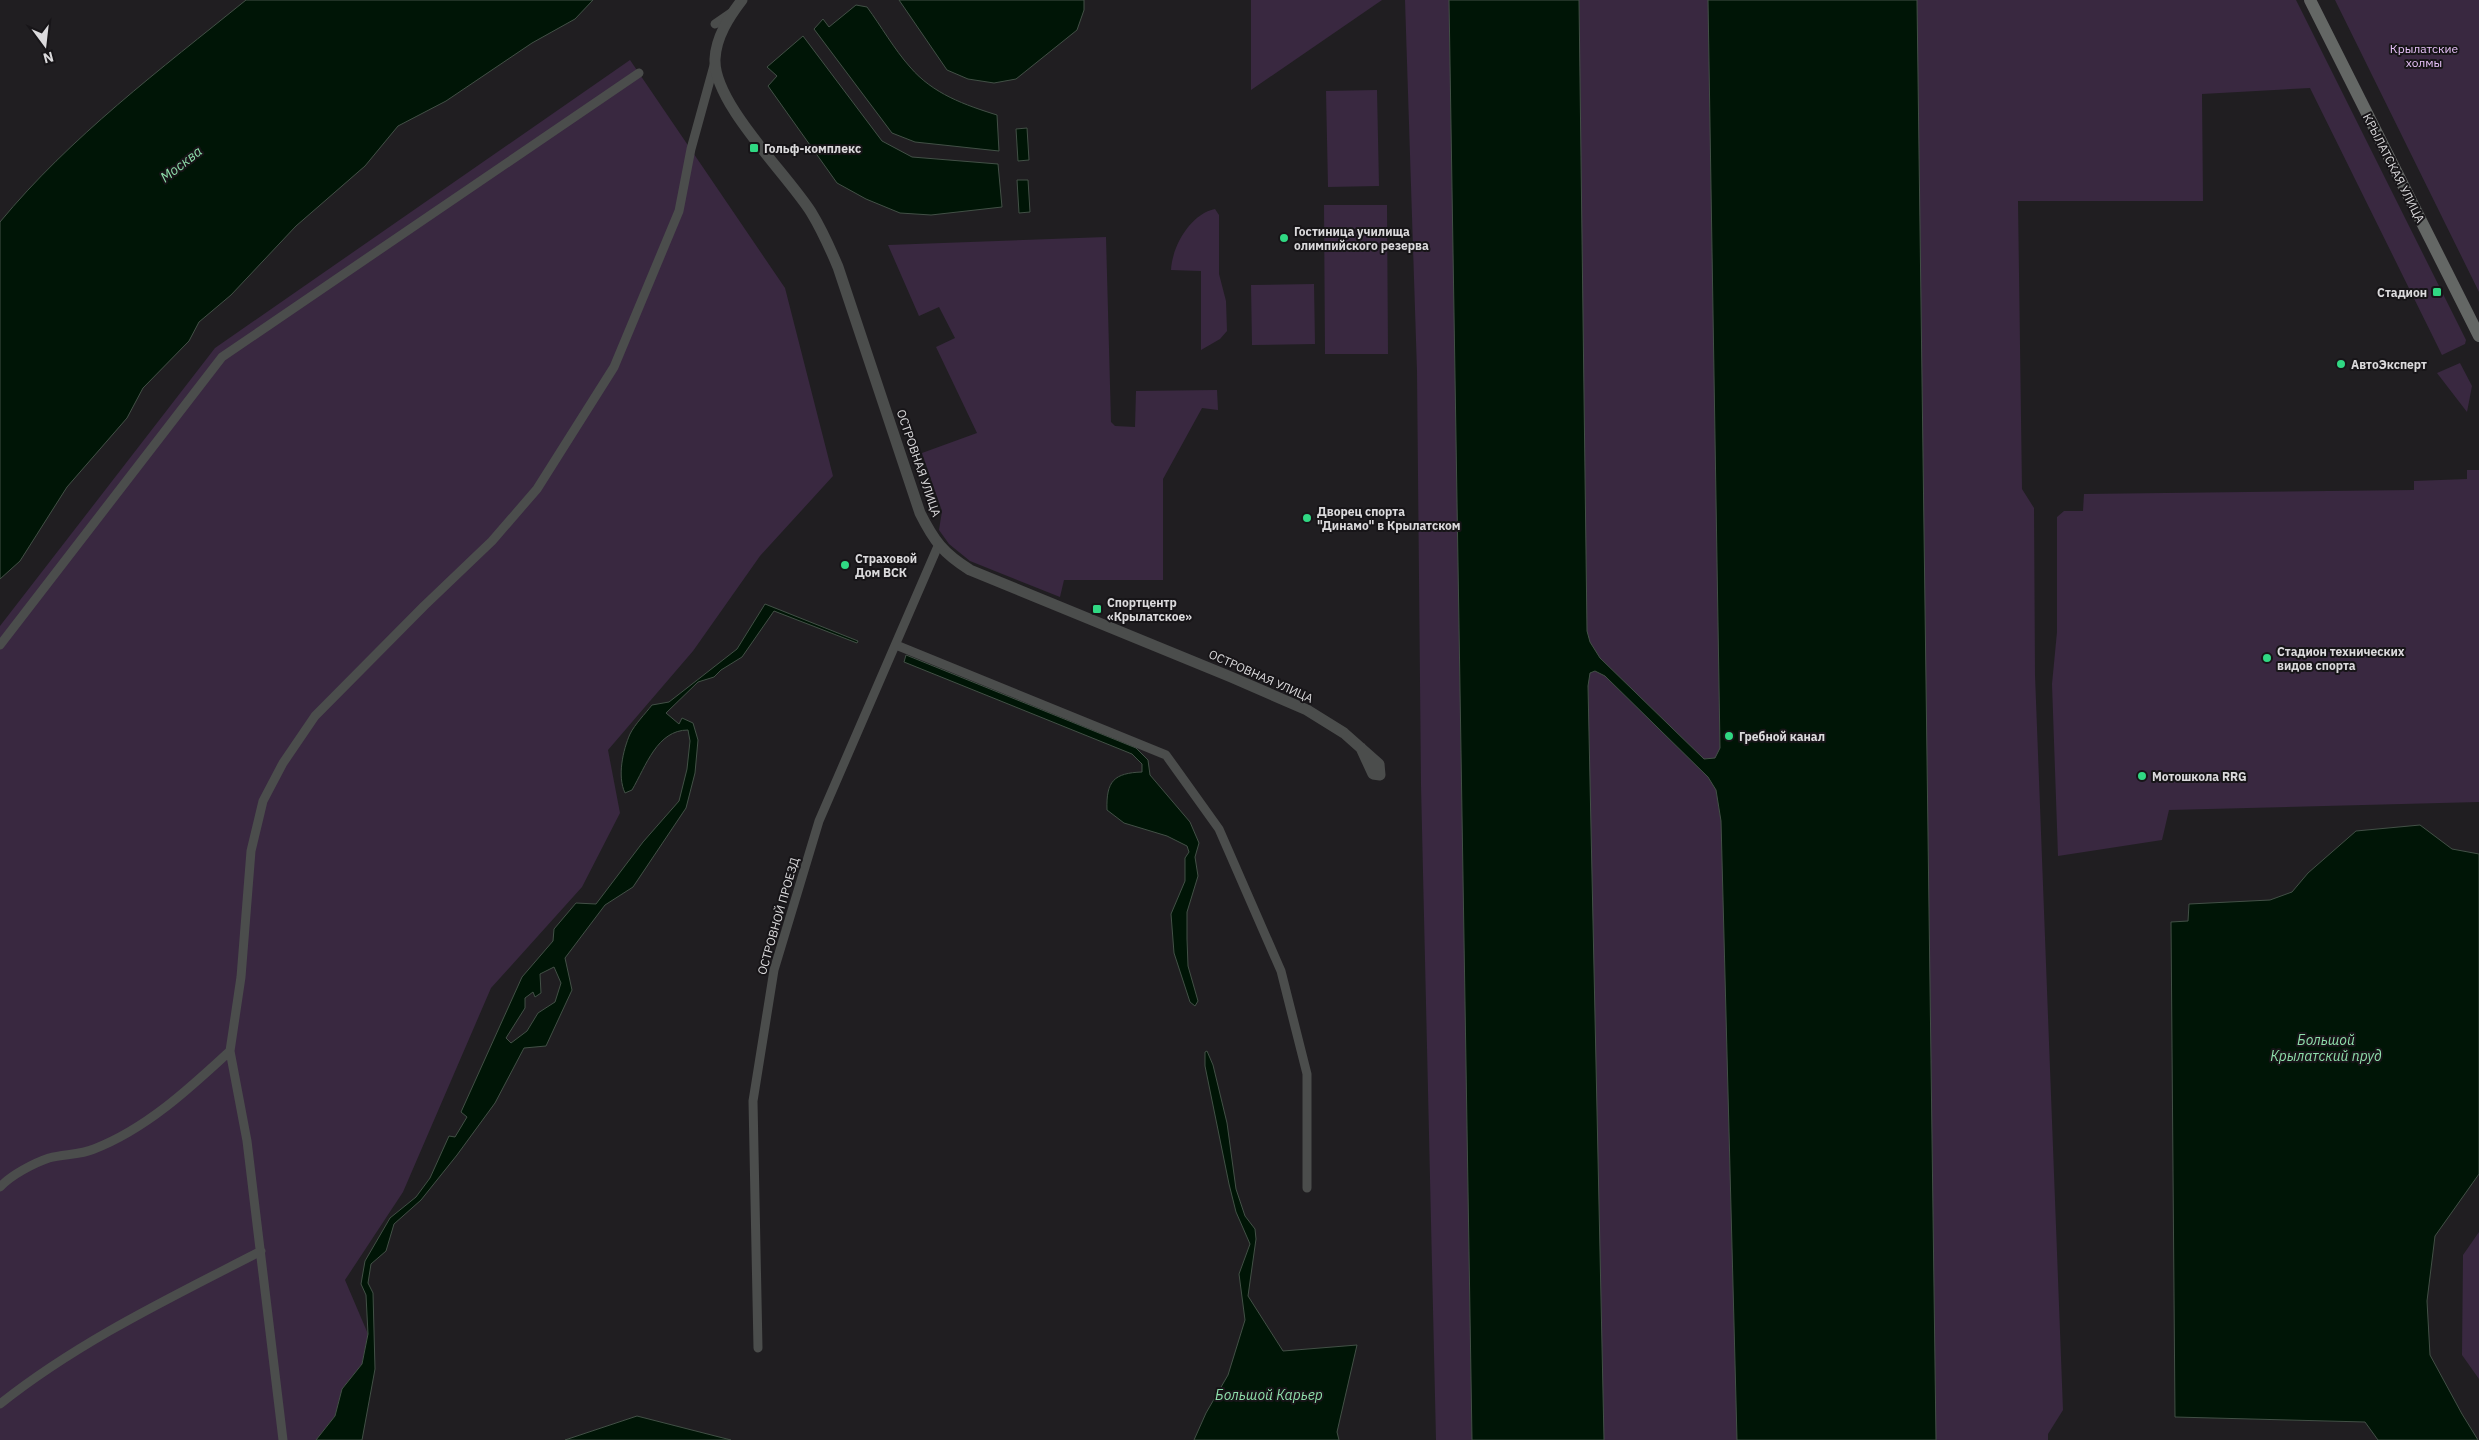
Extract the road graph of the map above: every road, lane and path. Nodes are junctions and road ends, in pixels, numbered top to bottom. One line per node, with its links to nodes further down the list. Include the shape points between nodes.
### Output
1 (742, 0): 3 (street, ОСТРОВНАЯ УЛИЦА)
2 (2310, 0): 7 (main road, КРЫЛАТСКАЯ УЛИЦА)
3 (732, 13): 4 (street); 5 (street, ОСТРОВНАЯ УЛИЦА, via 723,29)
4 (714, 24)
5 (715, 59): 8 (street, ОСТРОВНАЯ УЛИЦА, via 720,84 735,110 811,211 825,236 920,513); 12 (street, via 679,211 614,366 537,489 492,541 314,716 283,763 263,802 251,851 241,977)
6 (638, 73): 9 (street, via 222,356)
7 (2479, 336)
8 (938, 546): 10 (street, ОСТРОВНОЙ ПРОЕЗД); 11 (street, ОСТРОВНАЯ УЛИЦА, via 951,559 970,570 1307,710 1344,733)
9 (0, 646)
10 (896, 646): 14 (street, via 1166,755 1219,829 1281,971 1307,1074); 16 (street, ОСТРОВНОЙ ПРОЕЗД, via 819,821 774,970 753,1100)
11 (1379, 764)
12 (230, 1051): 13 (street, via 155,1114 120,1136 93,1150 48,1158); 15 (street, via 248,1141)
13 (0, 1187)
14 (1307, 1188)
15 (261, 1251): 17 (street, via 128,1320); 18 (street)
16 (758, 1348)
17 (0, 1404)
18 (283, 1440)

